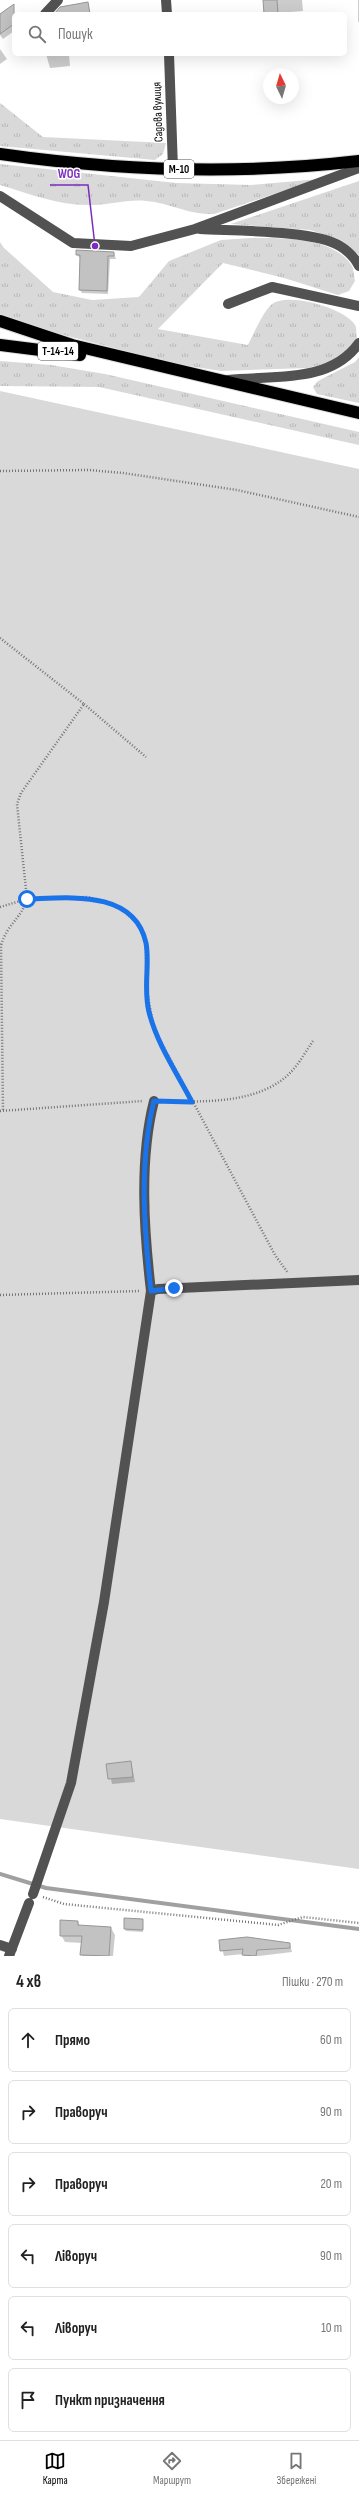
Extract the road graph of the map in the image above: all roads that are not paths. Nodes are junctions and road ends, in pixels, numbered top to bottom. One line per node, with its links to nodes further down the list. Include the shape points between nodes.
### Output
1 (58, 0): 3 (street)
2 (166, 0): 4 (street)
3 (47, 12)
4 (167, 12)
5 (169, 56): 9 (street, Садова вулиця)
6 (0, 154): 9 (highway, М-10)
7 (359, 161): 9 (highway, М-10, via 280,170)
8 (359, 168): 11 (street)
9 (173, 169)
10 (0, 196): 11 (street, via 73,243 131,246)
11 (195, 229): 12 (street, via 310,236 340,246 355,258)
12 (359, 266)
13 (228, 304): 14 (street, via 272,287)
14 (359, 306)
15 (0, 321): 18 (highway, via 72,345)
16 (359, 343): 19 (street, via 342,362 327,369 306,374)
17 (0, 345): 18 (highway, Т-14-14, via 100,357)
18 (116, 356): 19 (highway)
19 (222, 381): 20 (highway)
20 (359, 413)
21 (154, 1101): 23 (street, via 147,1142 144,1233)
22 (359, 1280): 23 (street)
23 (151, 1291): 25 (street, via 105,1594 71,1783)
24 (0, 1945): 25 (street)
25 (10, 1952)

